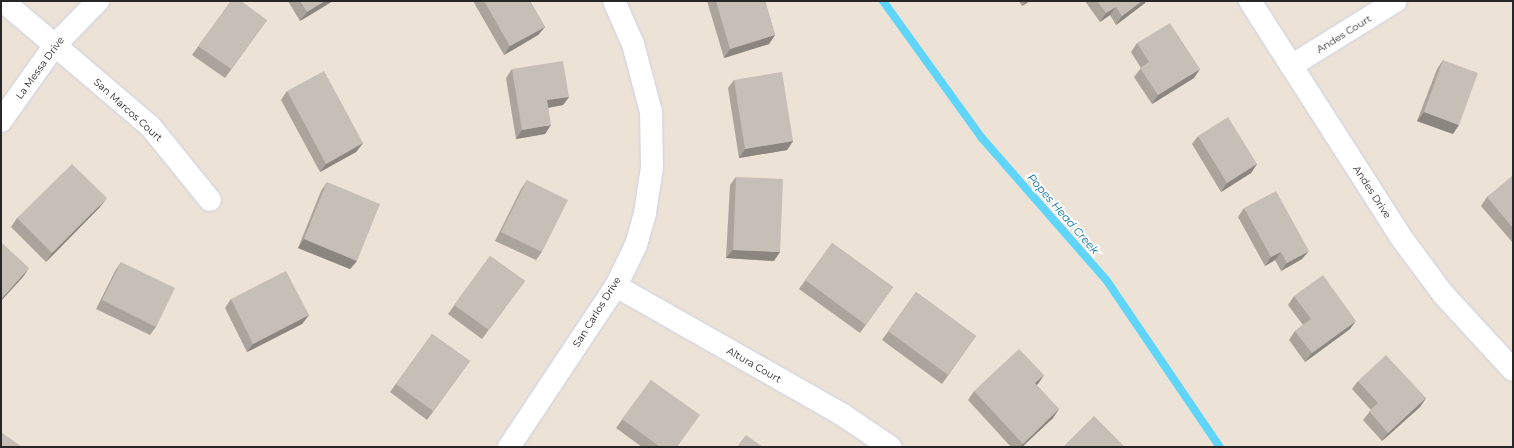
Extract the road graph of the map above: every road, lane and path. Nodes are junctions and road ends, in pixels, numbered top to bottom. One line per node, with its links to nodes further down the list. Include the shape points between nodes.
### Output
1 (3, 1): 6 (street, San Marcos Court)
2 (98, 1): 6 (street, La Messa Drive)
3 (614, 1): 10 (street, San Carlos Drive, via 647,89 653,139 644,213 636,245)
4 (1250, 1): 7 (street, Andes Drive)
5 (1396, 1): 7 (street, Andes Court)
6 (55, 45): 8 (street, La Messa Drive); 9 (street, San Marcos Court, via 150,126)
7 (1291, 66): 11 (street, Andes Drive, via 1400,236 1443,294)
8 (1, 121)
9 (210, 200)
10 (616, 286): 12 (street, San Carlos Drive); 13 (street, Altura Court, via 842,415)
11 (1513, 370)
12 (509, 447)
13 (890, 447)

